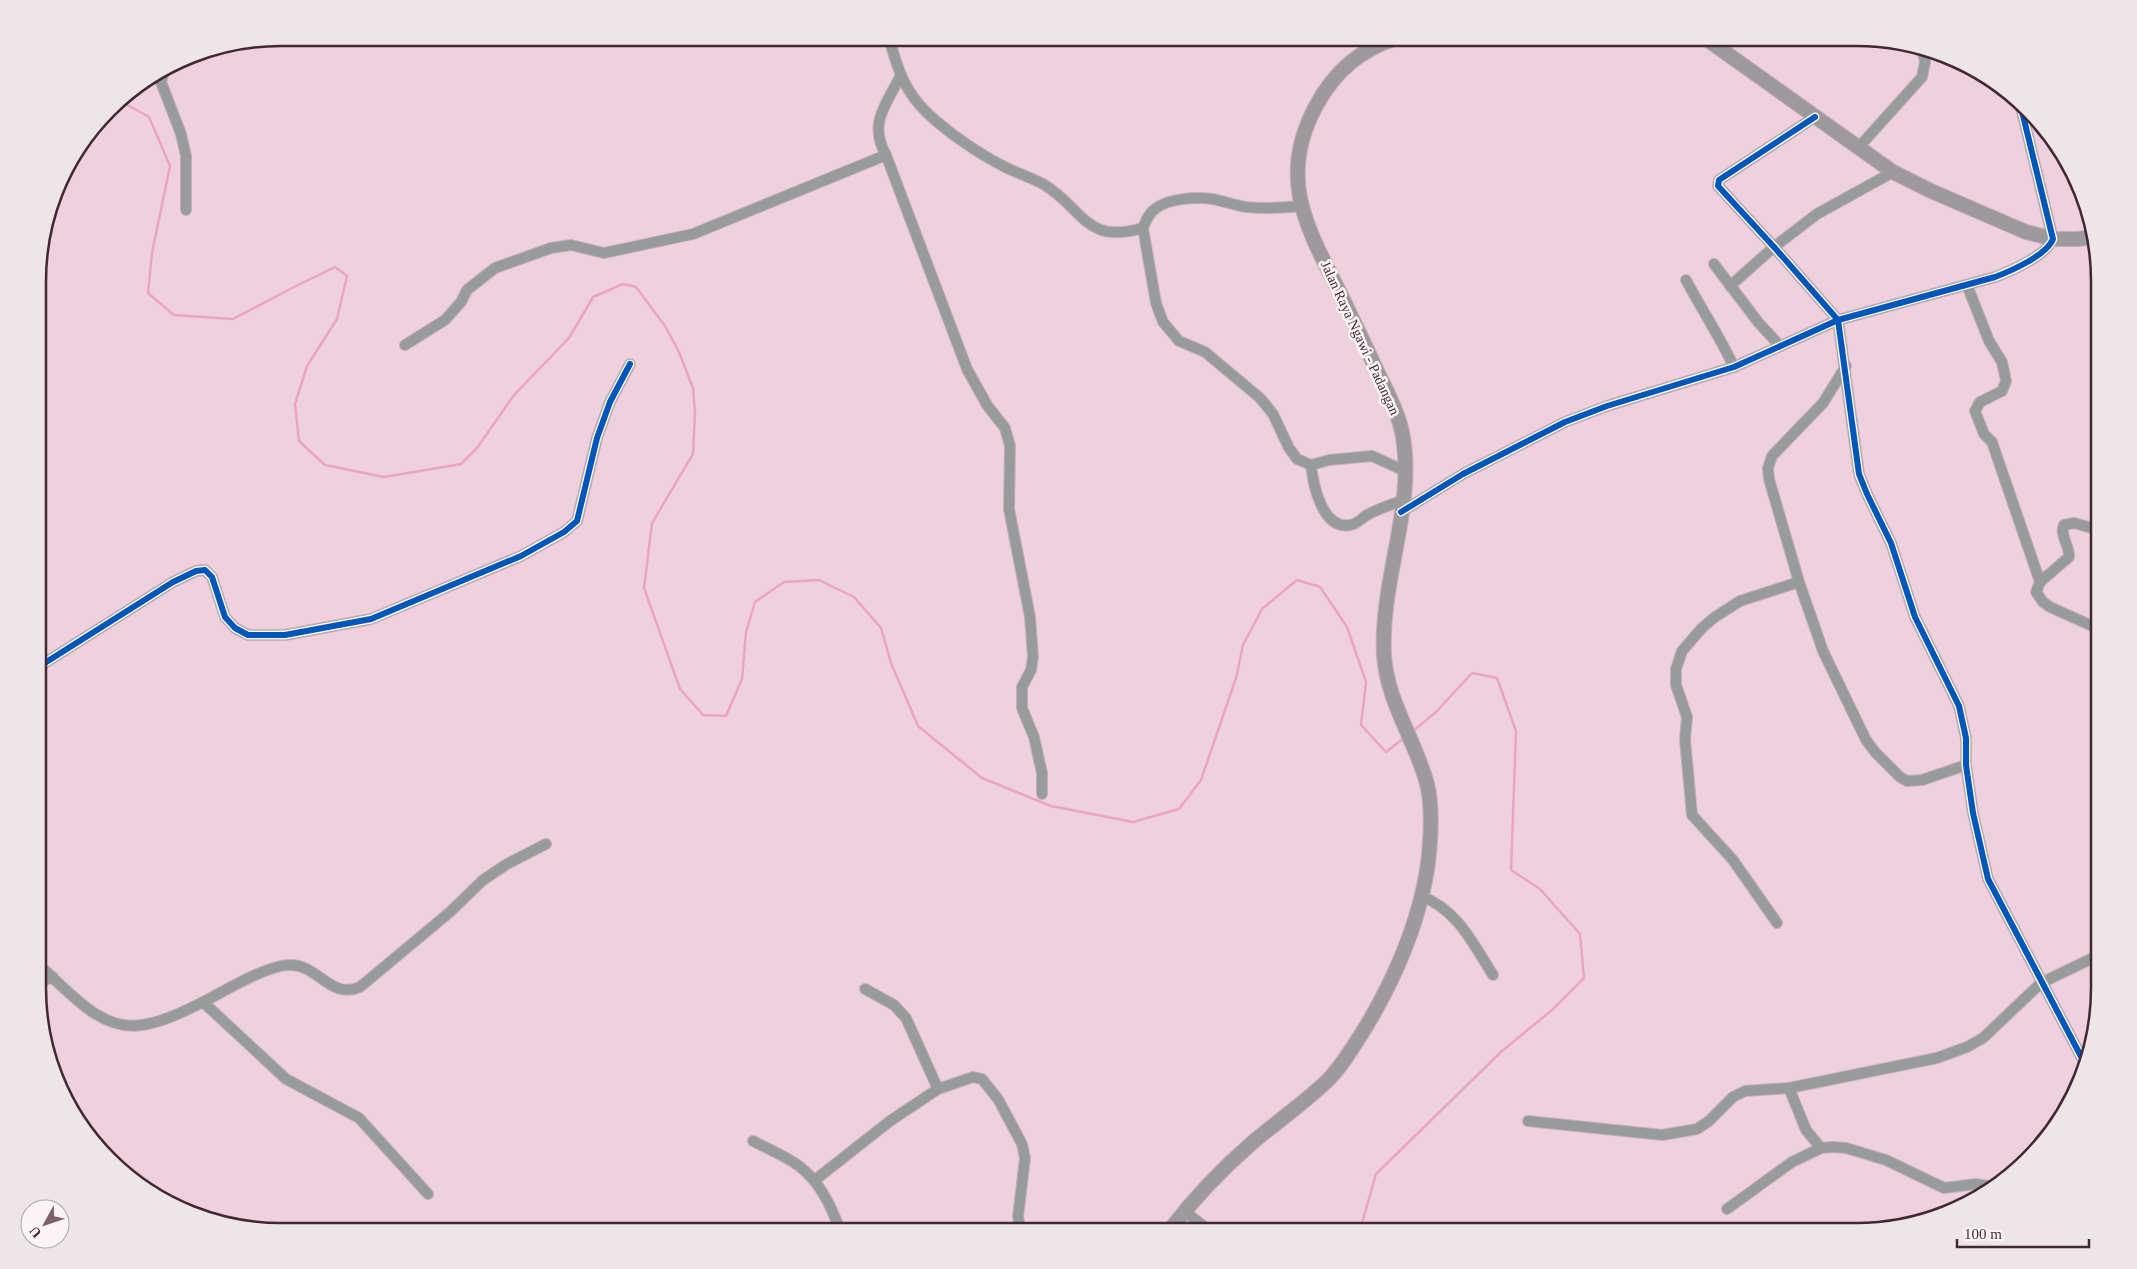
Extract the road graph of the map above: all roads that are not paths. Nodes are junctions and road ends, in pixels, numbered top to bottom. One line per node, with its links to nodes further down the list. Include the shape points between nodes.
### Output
1 (891, 46): 5 (street)
2 (1375, 46): 12 (highway, Jalan Raya Ngawi - Padangan, via 1357,56 1337,76 1305,128 1297,175)
3 (1716, 46): 8 (highway)
4 (1924, 57): 9 (street, via 1922,76)
5 (901, 75): 10 (street, via 877,127 879,142); 14 (street, via 912,96 936,120 986,156 1052,191 1095,228 1110,233)
6 (162, 79): 13 (street, via 186,156)
7 (2023, 116): 15 (street)
8 (1815, 117): 9 (highway); 17 (street, via 1717,183)
9 (1859, 147): 11 (highway)
10 (886, 155): 23 (street, via 693,234 604,253 571,245 551,248 495,268 467,290 445,320); 37 (street, via 967,369 1008,436 1009,509 1030,617 1033,657 1031,670 1022,687 1022,708 1034,737 1042,773)
11 (1893, 172): 15 (highway, via 2016,229); 17 (street, via 1833,204)
12 (1301, 206): 14 (street, via 1259,208 1211,199 1183,200 1155,208); 29 (highway, Jalan Raya Ngawi - Padangan, via 1321,256 1396,412 1403,436)
13 (186, 210)
14 (1143, 228): 28 (street, via 1159,316 1166,327 1182,344 1210,356 1260,398 1273,414 1293,455 1301,463)
15 (2053, 238): 16 (highway); 20 (street, via 2045,250 2009,272)
16 (2086, 238)
17 (1774, 247): 21 (street); 22 (street)
18 (1714, 264): 21 (street)
19 (1686, 280): 27 (street)
20 (1968, 285): 22 (street); 33 (street, via 1989,341 2002,362 2006,381 2002,391 1980,402 1975,410 1984,434 1992,442)
21 (1730, 286): 24 (street)
22 (1838, 320): 24 (street); 26 (street)
23 (405, 345)
24 (1780, 346): 27 (street)
25 (630, 364): 35 (street, via 610,402 597,438 577,521 521,556 371,619 285,635 248,635 235,628 225,617 212,577 205,570 196,571 173,582)
26 (1846, 366): 32 (street, via 1823,403 1769,461 1769,479); 36 (street, via 1862,484 1892,543 1915,617 1959,706 1966,738)
27 (1734, 367): 30 (street, via 1565,422)
28 (1311, 465): 29 (street, via 1372,456); 30 (street, via 1317,498 1330,517 1341,525)
29 (1405, 471): 30 (highway, Jalan Raya Ngawi - Padangan)
30 (1402, 506): 39 (highway, Jalan Raya Ngawi - Padangan, via 1388,584 1384,645 1387,680 1430,800)
31 (2091, 528): 33 (street, via 2074,523 2064,525 2062,531 2069,557)
32 (1798, 582): 36 (street, via 1823,651 1866,740 1875,752 1907,781 1922,780); 40 (street, via 1740,601 1715,617 1682,651 1676,669 1676,685 1687,716 1685,739 1692,815 1733,860)
33 (2040, 582): 34 (street, via 2036,592 2043,602)
34 (2091, 625)
35 (46, 662)
36 (1966, 765): 46 (street, via 1988,880)
37 (1042, 794)
38 (546, 844): 48 (street, via 483,880 360,987 336,989 302,966 289,965 258,975)
39 (1421, 896): 43 (street, via 1434,901 1456,919); 59 (highway, Jalan Raya Ngawi - Padangan, via 1406,949 1390,984 1331,1077 1219,1172)
40 (1777, 923)
41 (2091, 959): 46 (street)
42 (46, 971): 44 (street)
43 (1493, 975)
44 (53, 977): 45 (street); 48 (street, via 100,1018 118,1024 142,1026)
45 (46, 980)
46 (2041, 983): 49 (street); 50 (street, via 1983,1038 1967,1047 1937,1058)
47 (865, 989): 51 (street, via 894,1005 906,1018)
48 (203, 1002): 57 (street, via 286,1079 360,1118)
49 (2080, 1056)
50 (1789, 1088): 52 (street, via 1746,1091 1696,1129 1662,1135); 54 (street, via 1806,1130)
51 (938, 1090): 55 (street, via 890,1121); 61 (street, via 973,1077 982,1079 998,1099 1022,1144 1025,1158)
52 (1528, 1121)
53 (754, 1141): 55 (street, via 798,1165)
54 (1821, 1148): 56 (street, via 1846,1148 1886,1160 1944,1188); 58 (street, via 1792,1162)
55 (815, 1180): 60 (street)
56 (1983, 1185)
57 (428, 1194)
58 (1727, 1209)
59 (1184, 1211): 62 (highway, Jalan Raya Ngawi - Padangan); 63 (street)
60 (836, 1223)
61 (1019, 1223)
62 (1174, 1223)
63 (1200, 1223)

